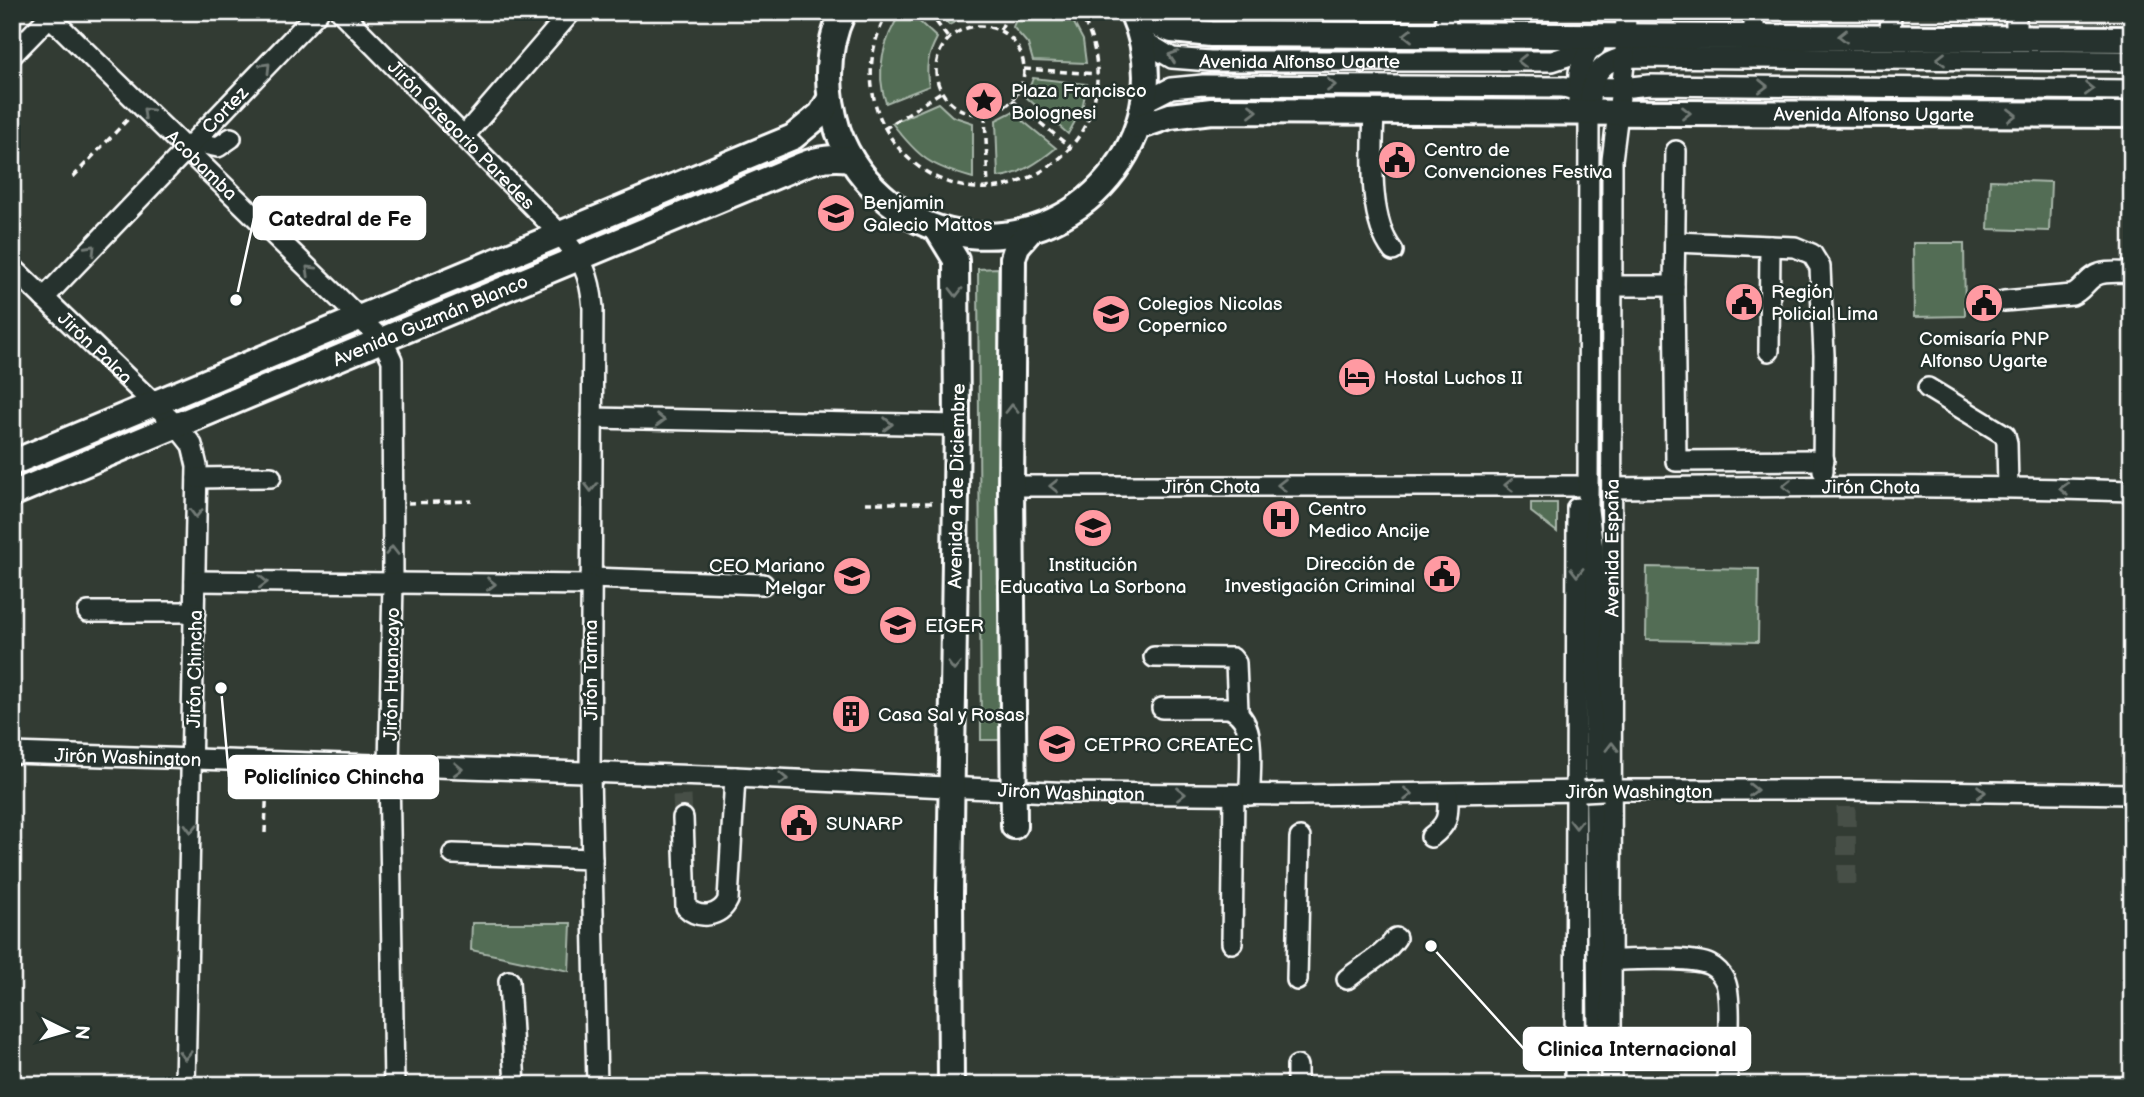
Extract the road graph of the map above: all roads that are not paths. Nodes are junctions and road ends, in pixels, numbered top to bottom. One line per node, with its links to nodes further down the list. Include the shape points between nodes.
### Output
1 (318, 12): 28 (street, Cortez, one-way to 1)
2 (341, 12): 26 (street, Jirón Gregorio Paredes)
3 (571, 12): 26 (street)
4 (842, 12): 20 (main road, via 831,47)
5 (2016, 12): 12 (street)
6 (49, 14): 16 (street); 28 (street, Acobamba, one-way to 6, via 141,106)
7 (1133, 14): 8 (main road, Avenida Alfonso Ugarte, one-way to 7, via 1193,33); 14 (main road)
8 (1446, 24): 11 (main road, Avenida Alfonso Ugarte)
9 (1754, 24): 10 (main road, Avenida Alfonso Ugarte, one-way to 9); 11 (main road, Avenida Alfonso Ugarte)
10 (1891, 24): 12 (main road, Avenida Alfonso Ugarte)
11 (1625, 35): 15 (street, Avenida Alfonso Ugarte); 17 (street, one-way to 11); 18 (street, Avenida España); 21 (street, via 1598,71)
12 (2016, 37): 13 (main road, Avenida Alfonso Ugarte)
13 (2132, 39)
14 (1142, 40): 15 (street, Avenida Alfonso Ugarte, one-way to 14, via 1552,61 1210,61 1172,58); 22 (main road)
15 (1589, 49): 21 (street, Avenida España, via 1582,62)
16 (12, 55)
17 (2132, 61)
18 (1622, 88): 19 (street, one-way to 19); 21 (street, Avenida España); 21 (street)
19 (2132, 90)
20 (830, 99): 30 (main road); 33 (main road, Avenida Guzmán Blanco, via 821,114 793,137)
21 (1590, 101): 22 (street, Avenida Alfonso Ugarte, one-way to 21, via 1171,88 1203,85); 23 (main road, Avenida Alfonso Ugarte); 24 (main road, Avenida Alfonso Ugarte, one-way to 24); 40 (street, Avenida España, via 1612,160); 57 (street, Avenida España); 95 (street, via 1599,177 1599,504 1593,549)
22 (1144, 102): 25 (main road)
23 (1374, 110): 25 (main road, Avenida Alfonso Ugarte, one-way to 23, via 1170,116 1212,111); 36 (street, via 1376,217 1384,241)
24 (2132, 115)
25 (1138, 127): 32 (main road, via 1119,166 1089,199 1051,223)
26 (464, 136): 33 (street, Jirón Gregorio Paredes)
27 (231, 138): 28 (street, via 218,147)
28 (190, 146): 42 (street, Cortez, one-way to 28); 44 (street, Acobamba, one-way to 28)
29 (1676, 151): 34 (street)
30 (851, 159): 31 (main road, via 897,208); 37 (main road, Avenida Guzmán Blanco, via 817,159)
31 (937, 229): 32 (main road, via 984,237); 50 (main road, Avenida 9 de Diciembre, one-way to 50, via 956,261)
32 (1030, 230): 56 (main road, one-way to 32, via 1013,258)
33 (560, 234): 37 (street, Jirón Gregorio Paredes); 44 (main road, Avenida Guzmán Blanco)
34 (1675, 243): 35 (street); 41 (street)
35 (1770, 246): 46 (street); 52 (street, via 1796,247 1812,254 1820,267)
36 (1393, 251)
37 (580, 258): 45 (main road, Avenida Guzmán Blanco); 49 (street, Jirón Tarma, via 591,284 593,308)
38 (12, 267): 42 (street, Jirón Palca)
39 (2132, 272): 43 (street, via 2095,275 2072,295)
40 (1612, 286): 41 (street); 60 (street, Avenida España)
41 (1674, 286): 52 (street, via 1676,461)
42 (44, 298): 48 (street, Jirón Palca)
43 (2004, 301)
44 (359, 318): 45 (street); 48 (main road, Avenida Guzmán Blanco)
45 (383, 341): 51 (main road, Avenida Guzmán Blanco); 65 (street, Jirón Huancayo, one-way to 45, via 391,360)
46 (1769, 351)
47 (1928, 388): 59 (street, via 2005,435)
48 (153, 404): 51 (street, Jirón Palca); 53 (main road, Avenida Guzmán Blanco)
49 (592, 418): 50 (street, one-way to 50); 64 (street, Jirón Tarma, one-way to 64)
50 (957, 425): 77 (main road, Avenida 9 de Diciembre, one-way to 77)
51 (177, 426): 55 (street, Jirón Chincha, via 192,445); 62 (main road, Avenida Guzmán Blanco)
52 (1824, 460): 58 (street)
53 (12, 463)
54 (271, 477): 55 (street)
55 (197, 478): 63 (street, Jirón Chincha, one-way to 63)
56 (1011, 486): 57 (street, Jirón Chota, one-way to 56); 78 (main road)
57 (1577, 486): 79 (street, Avenida España, one-way to 79)
58 (1822, 486): 59 (street, Jirón Chota); 60 (street, Jirón Chota, one-way to 60)
59 (2008, 487): 61 (street, Jirón Chota, one-way to 59)
60 (1612, 488): 79 (street, Avenida España, one-way to 60)
61 (2132, 491)
62 (12, 494)
63 (195, 581): 65 (street, one-way to 65); 68 (street, Jirón Chincha)
64 (590, 582): 65 (street, one-way to 64); 66 (street); 75 (street, Jirón Tarma)
65 (393, 583): 74 (street, Jirón Huancayo)
66 (763, 584)
67 (88, 612): 68 (street)
68 (195, 612): 73 (street, Jirón Chincha)
69 (1154, 657): 71 (street, via 1232,658)
70 (1162, 708): 71 (street)
71 (1238, 711): 82 (street, via 1249,732)
72 (12, 753): 73 (street, Jirón Washington)
73 (192, 760): 74 (street, Jirón Washington); 96 (street, Jirón Chincha, one-way to 96)
74 (389, 766): 75 (street, Jirón Washington, one-way to 75); 97 (street, Jirón Huancayo)
75 (590, 774): 76 (street, Jirón Washington, via 681,785); 88 (street, Jirón Tarma)
76 (735, 777): 77 (street, Jirón Washington, one-way to 77); 83 (street, via 728,900 714,914 692,913 685,906)
77 (952, 786): 78 (street, Jirón Washington); 100 (main road, Avenida 9 de Diciembre)
78 (1013, 790): 82 (street, Jirón Washington, one-way to 82); 84 (main road)
79 (1594, 791): 80 (street, Jirón Washington); 81 (street, Jirón Washington, one-way to 81, via 1846,799); 91 (street, Avenida España); 101 (street, Avenida España, one-way to 101)
80 (1448, 794): 82 (street, Jirón Washington, one-way to 80); 85 (street, via 1448,817)
81 (2132, 794)
82 (1242, 795): 90 (street)
83 (683, 818)
84 (1014, 827)
85 (1431, 837)
86 (1300, 838): 93 (street)
87 (453, 854): 88 (street)
88 (592, 859): 99 (street, Jirón Tarma)
89 (1395, 938): 92 (street, via 1388,949)
90 (1232, 943)
91 (1611, 960): 102 (street, Avenida España); 103 (street, via 1694,962 1717,970 1726,982 1728,997)
92 (1347, 979)
93 (1297, 980)
94 (509, 981): 98 (street)
95 (1598, 1031)
96 (185, 1085)
97 (394, 1085)
98 (515, 1085)
99 (597, 1085)
100 (951, 1085)
101 (1575, 1085)
102 (1611, 1085)
103 (1727, 1085)

